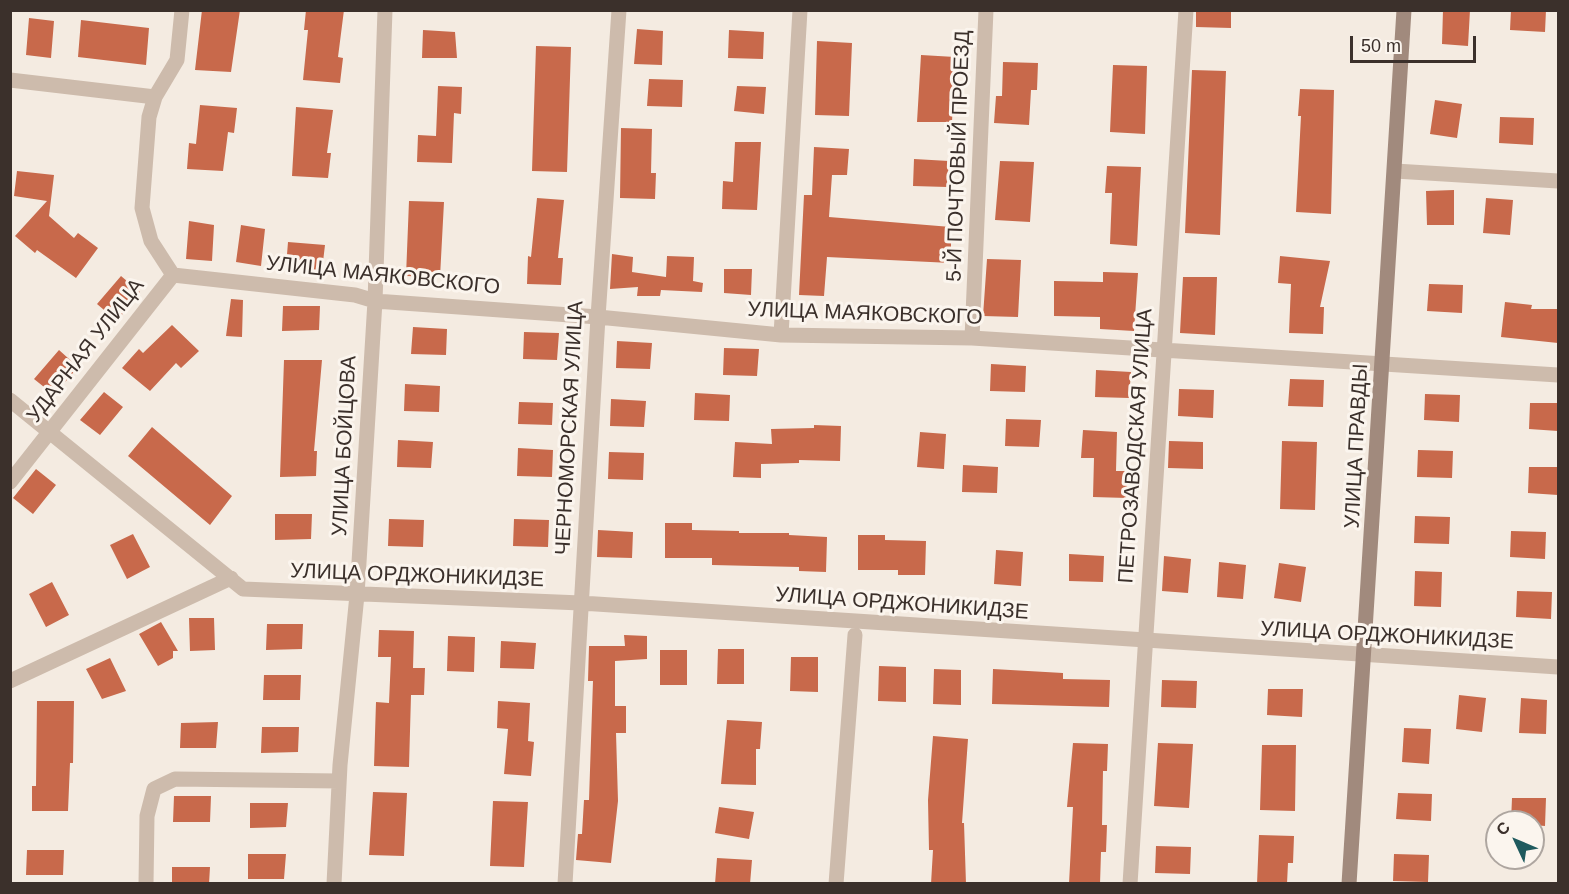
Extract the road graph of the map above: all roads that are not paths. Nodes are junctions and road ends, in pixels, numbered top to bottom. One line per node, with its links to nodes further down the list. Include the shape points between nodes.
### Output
1 (182, 10): 9 (street, via 177,60)
2 (385, 10): 13 (street, УЛИЦА БОЙЦОВА)
3 (619, 10): 14 (street, ЧЕРНОМОРСКАЯ УЛИЦА)
4 (800, 10): 15 (street)
5 (986, 10): 16 (street, 5-Й ПОЧТОВЫЙ ПРОЕЗД)
6 (1186, 10): 17 (street, ПЕТРОЗАВОДСКАЯ УЛИЦА)
7 (1404, 10): 10 (street, УЛИЦА ПРАВДЫ)
8 (10, 80): 9 (street)
9 (155, 97): 12 (street, via 144,153 142,208 151,241)
10 (1395, 171): 11 (street); 18 (street, УЛИЦА ПРАВДЫ)
11 (1558, 181)
12 (172, 275): 13 (street, УЛИЦА МАЯКОВСКОГО, via 355,295); 21 (street, УДАРНАЯ УЛИЦА)
13 (375, 301): 14 (street, УЛИЦА МАЯКОВСКОГО); 24 (street, УЛИЦА БОЙЦОВА)
14 (598, 317): 15 (street, УЛИЦА МАЯКОВСКОГО); 25 (street, ЧЕРНОМОРСКАЯ УЛИЦА)
15 (781, 335): 16 (street, УЛИЦА МАЯКОВСКОГО)
16 (972, 338): 17 (street, УЛИЦА МАЯКОВСКОГО)
17 (1162, 349): 18 (street, УЛИЦА МАЯКОВСКОГО); 27 (street, ПЕТРОЗАВОДСКАЯ УЛИЦА)
18 (1383, 362): 19 (street, УЛИЦА МАЯКОВСКОГО); 28 (street, УЛИЦА ПРАВДЫ)
19 (1558, 375)
20 (10, 400): 21 (street)
21 (49, 434): 22 (street, УДАРНАЯ УЛИЦА); 23 (street)
22 (10, 482)
23 (231, 578): 24 (street, УЛИЦА ОРДЖОНИКИДЗЕ, via 243,589); 30 (street)
24 (357, 595): 25 (street, УЛИЦА ОРДЖОНИКИДЗЕ); 31 (street, УЛИЦА БОЙЦОВА)
25 (581, 603): 27 (street, УЛИЦА ОРДЖОНИКИДЗЕ); 34 (street, ЧЕРНОМОРСКАЯ УЛИЦА)
26 (855, 635): 35 (street)
27 (1144, 641): 28 (street, УЛИЦА ОРДЖОНИКИДЗЕ); 36 (street, ПЕТРОЗАВОДСКАЯ УЛИЦА)
28 (1366, 656): 29 (street, УЛИЦА ОРДЖОНИКИДЗЕ); 37 (street, УЛИЦА ПРАВДЫ)
29 (1558, 667)
30 (10, 681)
31 (339, 781): 32 (street, via 175,779 154,789 147,816); 33 (street, УЛИЦА БОЙЦОВА)
32 (146, 884)
33 (334, 884)
34 (565, 884)
35 (836, 884)
36 (1130, 884)
37 (1349, 884)

